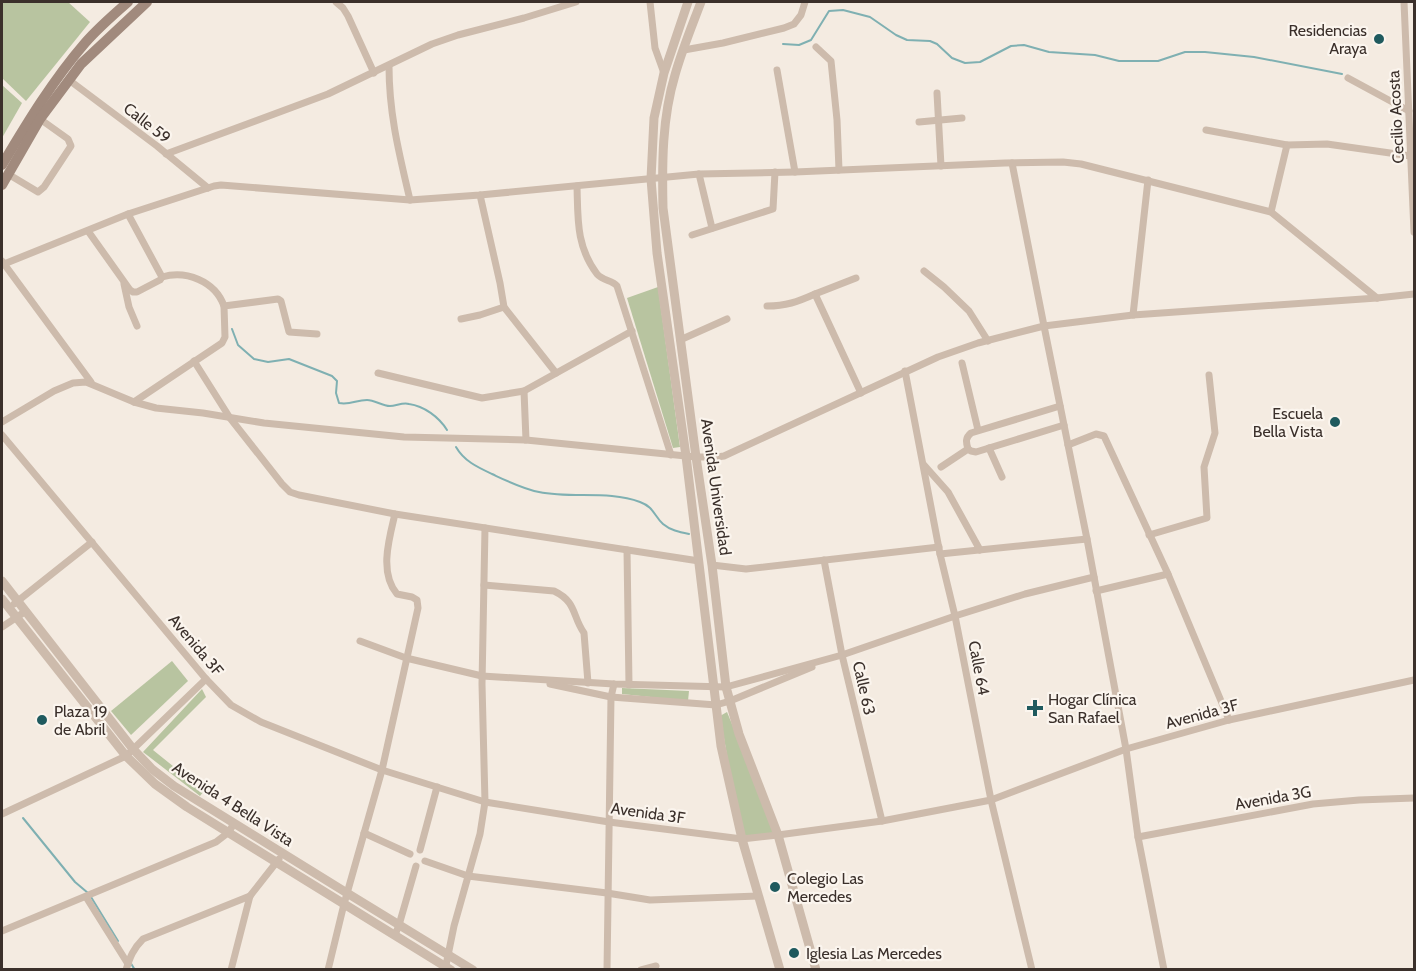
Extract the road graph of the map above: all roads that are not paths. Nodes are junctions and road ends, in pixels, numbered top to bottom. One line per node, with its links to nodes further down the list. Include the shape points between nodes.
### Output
1 (128, 2): 30 (main road, via 86,42 64,70 24,128)
2 (147, 2): 17 (main road)
3 (336, 2): 14 (street, via 345,12)
4 (574, 2): 12 (street, via 449,38)
5 (650, 2): 15 (street, via 654,44)
6 (688, 2): 15 (street, Avenida Universidad)
7 (701, 2): 11 (street, Avenida Universidad)
8 (805, 2): 11 (street, via 794,24 784,28)
9 (1404, 2): 19 (street, Cecilio Acosta)
10 (816, 47): 31 (street, via 831,61)
11 (684, 50): 35 (street, Avenida Universidad, via 674,77 665,125)
12 (389, 66): 14 (street); 42 (street, via 392,117)
13 (777, 70): 33 (street)
14 (374, 73): 26 (street)
15 (664, 73): 36 (street, Avenida Universidad, via 654,118)
16 (1348, 78): 19 (street)
17 (69, 80): 21 (main road); 26 (street, Calle 59)
18 (937, 93): 22 (street)
19 (1409, 111): 27 (street, Cecilio Acosta)
20 (962, 118): 22 (street)
21 (40, 119): 30 (main road); 30 (street, via 68,139 71,146 44,187 38,192)
22 (939, 120): 23 (street); 29 (street)
23 (919, 122)
24 (1206, 130): 25 (street)
25 (1287, 145): 27 (street, via 1327,144); 43 (street)
26 (166, 154): 40 (street, Calle 59)
27 (1411, 156): 47 (street, Cecilio Acosta)
28 (1012, 163): 29 (street); 37 (street, via 1081,164); 64 (street)
29 (940, 166): 31 (street)
30 (5, 169): 38 (main road)
31 (839, 170): 33 (street)
32 (775, 172): 33 (street); 34 (street); 45 (street, via 773,209)
33 (795, 172)
34 (699, 174): 35 (street); 45 (street)
35 (662, 178): 36 (street); 67 (street, Avenida Universidad)
36 (651, 179): 39 (street); 90 (street, Avenida Universidad, via 657,253)
37 (1148, 180): 43 (street); 60 (street)
38 (2, 185)
39 (577, 186): 41 (street); 65 (street, via 582,247 597,273 617,286)
40 (208, 188): 42 (street, via 221,185); 44 (street)
41 (480, 195): 42 (street); 59 (street)
42 (410, 200)
43 (1271, 212): 56 (street)
44 (128, 214): 46 (street); 51 (street)
45 (712, 228): 48 (street)
46 (88, 231): 49 (street); 53 (street)
47 (1414, 232)
48 (692, 235)
49 (3, 262): 75 (street)
50 (924, 270): 68 (street, via 969,311)
51 (162, 277): 53 (street, via 137,292); 57 (street, via 195,277 210,287)
52 (856, 278): 54 (street)
53 (124, 282): 63 (street)
54 (815, 294): 58 (street, via 796,303); 77 (street)
55 (1414, 294): 56 (street)
56 (1377, 298): 60 (street)
57 (224, 306): 66 (street, via 278,299 289,333); 69 (street, via 224,340)
58 (767, 306)
59 (504, 307): 61 (street); 73 (street)
60 (1134, 315): 64 (street)
61 (461, 319)
62 (727, 319): 67 (street)
63 (137, 326)
64 (1044, 326): 68 (street); 79 (street)
65 (632, 331): 73 (street); 89 (street)
66 (318, 334)
67 (680, 340): 90 (street, Avenida Universidad)
68 (988, 340): 71 (street)
69 (194, 361): 78 (street); 80 (street)
70 (962, 363): 83 (street)
71 (905, 371): 77 (street); 91 (street, Calle 64)
72 (378, 373): 76 (street, via 482,398)
73 (556, 373): 76 (street)
74 (1209, 375): 96 (street, via 1215,433 1204,467 1207,518)
75 (93, 385): 78 (street); 81 (street, via 74,383 54,391)
76 (524, 390): 85 (street)
77 (861, 393): 90 (street, via 724,456)
78 (134, 402): 80 (street)
79 (1060, 406): 82 (street); 83 (street)
80 (230, 418): 85 (street, via 404,437); 94 (street, via 290,492)
81 (2, 422)
82 (1064, 425): 86 (street); 87 (street)
83 (978, 430): 88 (street, via 967,436)
84 (2, 435): 98 (street, Avenida 3F)
85 (526, 440): 89 (street)
86 (1068, 445): 96 (street, via 1096,434 1104,436); 97 (street)
87 (989, 448): 88 (street, via 976,452); 93 (street)
88 (968, 449): 92 (street)
89 (670, 455): 90 (street)
90 (691, 456): 103 (street, Avenida Universidad); 104 (street, Avenida Universidad)
91 (923, 464): 100 (street, Calle 64); 101 (street, via 948,492)
92 (941, 466)
93 (1002, 477)
94 (395, 514): 95 (street); 119 (street, via 387,546 389,583 397,594 417,600 418,608)
95 (485, 528): 99 (street); 108 (street)
96 (1149, 535): 105 (street)
97 (1087, 539): 101 (street); 106 (street)
98 (92, 542): 111 (street); 121 (street, Avenida 3F)
99 (627, 550): 103 (street); 126 (street)
100 (940, 550): 101 (street); 102 (street); 114 (street, Calle 64)
101 (980, 550)
102 (824, 560): 104 (street, via 746,569); 118 (street, Calle 63)
103 (699, 561): 128 (street, Avenida Universidad)
104 (712, 565): 127 (street, Avenida Universidad)
105 (1168, 574): 109 (street); 132 (street)
106 (1094, 577): 109 (street); 114 (street)
107 (2, 581): 111 (street, Avenida 4 Bella Vista)
108 (484, 585): 120 (street); 124 (street, via 562,595 574,608 584,633)
109 (1096, 591): 133 (street)
110 (2, 599): 112 (street, Avenida 4 Bella Vista)
111 (18, 601): 112 (street); 113 (street, Avenida 4 Bella Vista)
112 (9, 608): 115 (street, Avenida 4 Bella Vista)
113 (26, 611): 115 (street); 134 (street, Avenida 4 Bella Vista)
114 (955, 616): 118 (street); 138 (street, Calle 64)
115 (17, 618): 116 (street); 134 (street, Avenida 4 Bella Vista)
116 (2, 627)
117 (360, 642): 119 (street)
118 (842, 655): 127 (street); 130 (street); 141 (street, Calle 63)
119 (406, 658): 120 (street); 135 (street)
120 (482, 676): 122 (street); 139 (street)
121 (206, 679): 134 (street); 135 (street, Avenida 3F, via 231,705 261,722)
122 (528, 680): 124 (street); 129 (street)
123 (1414, 680): 132 (street, Avenida 3F)
124 (588, 683): 125 (street)
125 (614, 684): 126 (street); 129 (street)
126 (629, 685): 128 (street)
127 (726, 687): 128 (street); 130 (street, Avenida Universidad)
128 (714, 688): 131 (street, Avenida Universidad)
129 (611, 697): 131 (street); 142 (street)
130 (730, 701): 131 (street); 145 (street, Avenida Universidad)
131 (716, 705): 147 (street, Avenida Universidad)
132 (1229, 720): 133 (street, Avenida 3F)
133 (1126, 749): 138 (street, Avenida 3F); 146 (street)
134 (130, 753): 140 (street); 143 (street, Avenida 4 Bella Vista, via 155,784 187,807)
135 (382, 770): 136 (street, Avenida 3F); 144 (street)
136 (437, 787): 139 (street, Avenida 3F); 148 (street)
137 (1414, 798): 146 (street, Avenida 3G, via 1313,804)
138 (991, 800): 141 (street, Avenida 3F); 175 (street, Calle 64)
139 (485, 802): 142 (street, Avenida 3F); 154 (street)
140 (2, 814)
141 (882, 821): 145 (street, Avenida 3F)
142 (609, 822): 147 (street, Avenida 3F); 156 (street)
143 (232, 828): 149 (street, Avenida 4 Bella Vista); 152 (street, Avenida 4 Bella Vista); 159 (street, via 216,842)
144 (364, 833): 150 (street); 155 (street)
145 (778, 836): 147 (street, Avenida 3F); 174 (street, Avenida Universidad)
146 (1138, 837): 176 (street)
147 (742, 839): 158 (street, Avenida Universidad)
148 (420, 850): 150 (street); 151 (street)
149 (283, 853): 152 (street); 155 (street, Avenida 4 Bella Vista)
150 (410, 854): 153 (street, via 410,862)
151 (425, 861): 153 (street); 154 (street)
152 (277, 862): 157 (street); 160 (street, Avenida 4 Bella Vista)
153 (416, 866): 161 (street)
154 (468, 876): 156 (street); 164 (street)
155 (347, 893): 160 (street); 161 (street, Avenida 4 Bella Vista)
156 (608, 893): 158 (street, via 650,900); 171 (street)
157 (250, 896): 166 (street, via 143,939); 168 (street)
158 (758, 896): 173 (street, Avenida Universidad)
159 (86, 897): 162 (street); 166 (street)
160 (344, 904): 163 (street, Avenida 4 Bella Vista); 169 (street)
161 (399, 925): 163 (street); 164 (street, Avenida 4 Bella Vista)
162 (2, 931)
163 (395, 935): 167 (street, Avenida 4 Bella Vista)
164 (448, 954): 167 (street); 170 (street, Avenida 4 Bella Vista)
165 (656, 966): 172 (street)
166 (127, 967)
167 (447, 968)
168 (231, 969)
169 (328, 969)
170 (473, 969)
171 (607, 969)
172 (641, 969)
173 (780, 969)
174 (816, 969)
175 (1032, 969)
176 (1164, 969)

